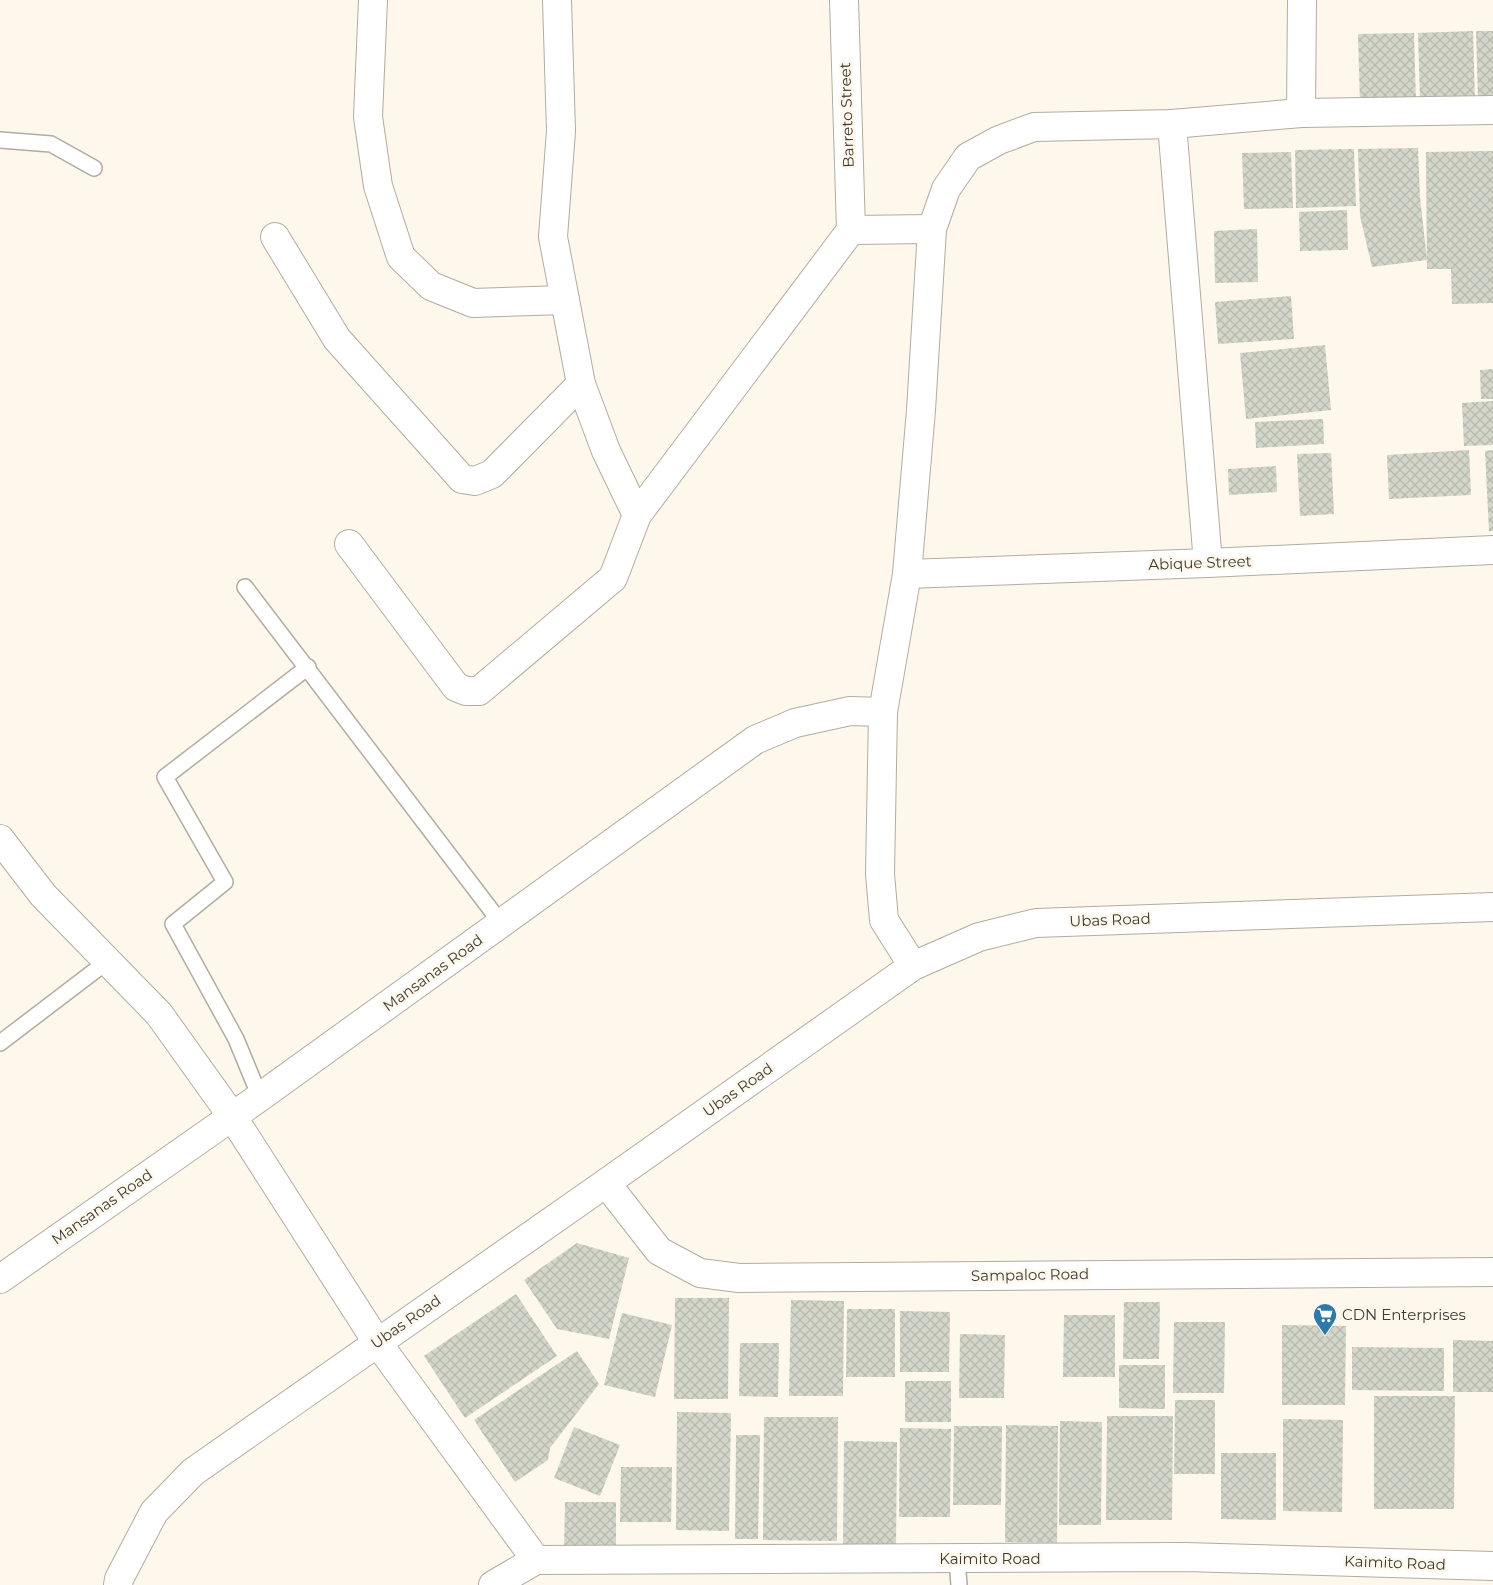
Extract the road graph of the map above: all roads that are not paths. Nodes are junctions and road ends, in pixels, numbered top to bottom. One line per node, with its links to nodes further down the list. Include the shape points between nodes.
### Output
1 (373, 0): 13 (street, via 368,117 378,186 400,257 431,286 473,303)
2 (556, 0): 13 (street, via 561,131 553,237)
3 (844, 0): 11 (street, Barreto Street)
4 (1302, 0): 6 (street)
5 (1493, 110): 6 (street)
6 (1302, 113): 7 (street)
7 (1172, 124): 10 (street, via 1034,127 999,140 968,157 946,189); 18 (street)
8 (0, 140): 9 (lane, via 51,144)
9 (94, 168)
10 (932, 229): 11 (street); 19 (street)
11 (851, 230): 15 (street)
12 (275, 237): 14 (street, via 337,339 462,480 475,481 492,474)
13 (565, 300): 14 (street)
14 (581, 384): 15 (street, via 606,451)
15 (637, 515): 16 (street, via 613,578 479,691 456,687)
16 (349, 544)
17 (1493, 550): 18 (street, Abique Street)
18 (1208, 563): 19 (street, Abique Street)
19 (907, 574): 22 (street)
20 (246, 587): 21 (lane)
21 (308, 667): 25 (lane); 29 (lane, via 165,777 225,882 173,924 236,1038)
22 (883, 712): 25 (street, Mansanas Road, via 850,711 795,723 756,740); 27 (street, via 880,874 884,920)
23 (0, 839): 26 (street, via 44,895)
24 (1493, 907): 27 (street, Ubas Road, via 1036,923 979,937)
25 (501, 923): 29 (street, Mansanas Road)
26 (109, 960): 28 (lane); 30 (street, via 159,1014)
27 (913, 966): 31 (street, Ubas Road)
28 (0, 1043)
29 (260, 1098): 30 (street, Mansanas Road)
30 (232, 1116): 33 (street, Mansanas Road); 34 (street)
31 (606, 1183): 32 (street, Sampaloc Road, via 659,1251 700,1273 739,1278); 34 (street, Ubas Road)
32 (1493, 1272)
33 (0, 1279)
34 (377, 1342): 35 (street); 38 (street, Ubas Road, via 193,1472 154,1512)
35 (536, 1560): 37 (street, Kaimito Road); 39 (street)
36 (1493, 1566): 37 (street, Kaimito Road, via 1185,1558)
37 (958, 1572)
38 (118, 1585)
39 (493, 1585)

